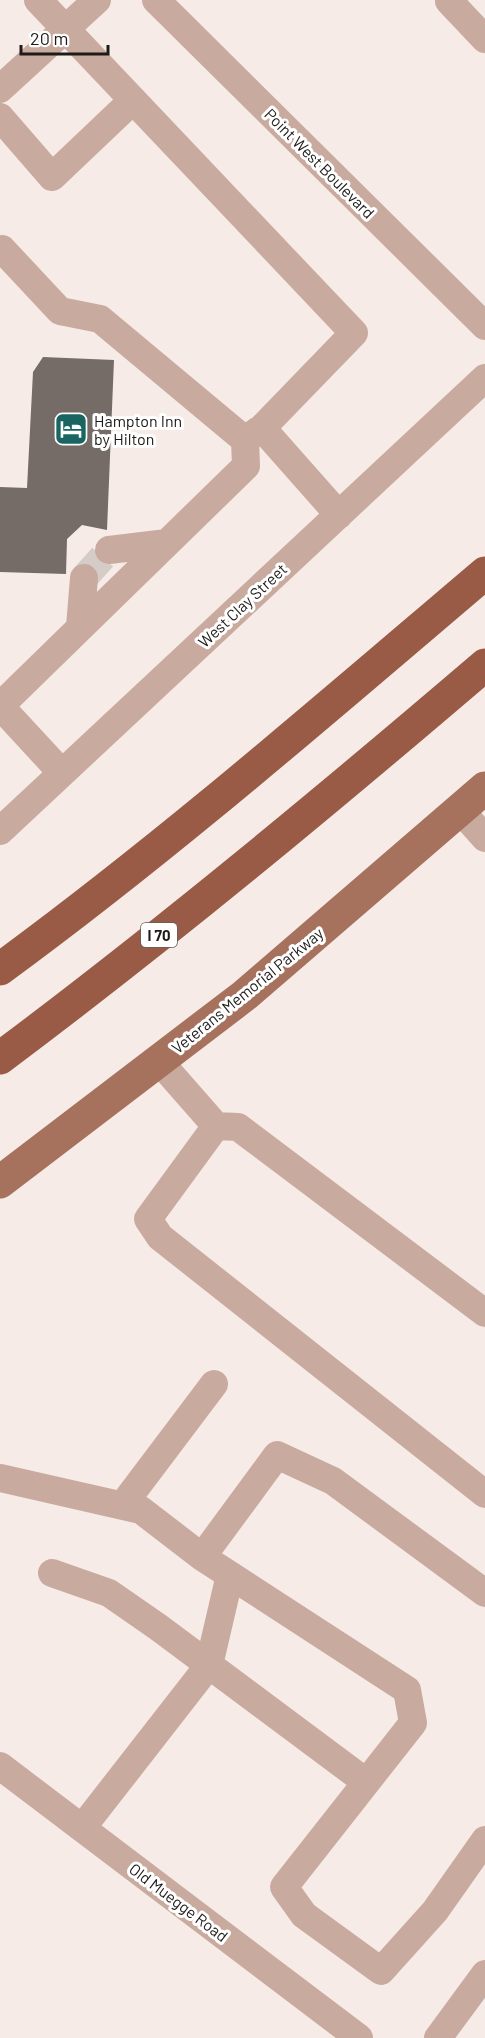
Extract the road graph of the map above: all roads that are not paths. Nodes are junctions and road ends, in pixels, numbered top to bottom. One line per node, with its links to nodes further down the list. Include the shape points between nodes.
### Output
1 (38, 0): 5 (street)
2 (96, 0): 5 (street)
3 (156, 0): 11 (street, Point West Boulevard)
4 (449, 1): 6 (street)
5 (66, 29): 7 (street); 8 (street)
6 (485, 39)
7 (0, 89)
8 (133, 100): 9 (street, via 52,177); 13 (street, via 354,333)
9 (0, 117)
10 (0, 251): 13 (street, via 60,311 100,319)
11 (485, 326)
12 (485, 378): 14 (street, West Clay Street)
13 (253, 434): 14 (street); 15 (street, via 246,466)
14 (339, 514): 22 (street, West Clay Street)
15 (166, 543): 16 (street); 19 (street)
16 (109, 550)
17 (485, 573): 27 (highway, via 149,854)
18 (84, 578): 19 (street)
19 (80, 627): 21 (street)
20 (485, 665): 28 (highway, I 70, via 315,810)
21 (0, 706): 22 (street)
22 (62, 773): 25 (street, West Clay Street)
23 (485, 788): 24 (main road, Veterans Memorial Parkway)
24 (460, 810): 26 (street); 29 (main road, Veterans Memorial Parkway, via 245,995)
25 (0, 831)
26 (485, 838)
27 (0, 969)
28 (0, 1058)
29 (159, 1061): 30 (street); 31 (main road, Veterans Memorial Parkway)
30 (216, 1126): 32 (street, via 238,1127); 35 (street, via 148,1219 160,1237)
31 (0, 1182)
32 (485, 1313)
33 (214, 1384): 36 (street)
34 (0, 1478): 36 (street)
35 (485, 1494)
36 (122, 1506): 37 (street, via 141,1510)
37 (202, 1557): 39 (street); 40 (street, via 277,1455 333,1480)
38 (52, 1573): 41 (street, via 109,1593)
39 (230, 1575): 41 (street); 43 (street, via 407,1690 413,1723)
40 (485, 1593)
41 (209, 1665): 43 (street); 44 (street)
42 (0, 1766): 44 (street, Old Muegge Road)
43 (366, 1782): 45 (street, via 284,1887 304,1915 381,1971 435,1911)
44 (82, 1828): 47 (street, Old Muegge Road)
45 (485, 1840)
46 (485, 1974): 48 (street)
47 (359, 2038)
48 (438, 2038)

